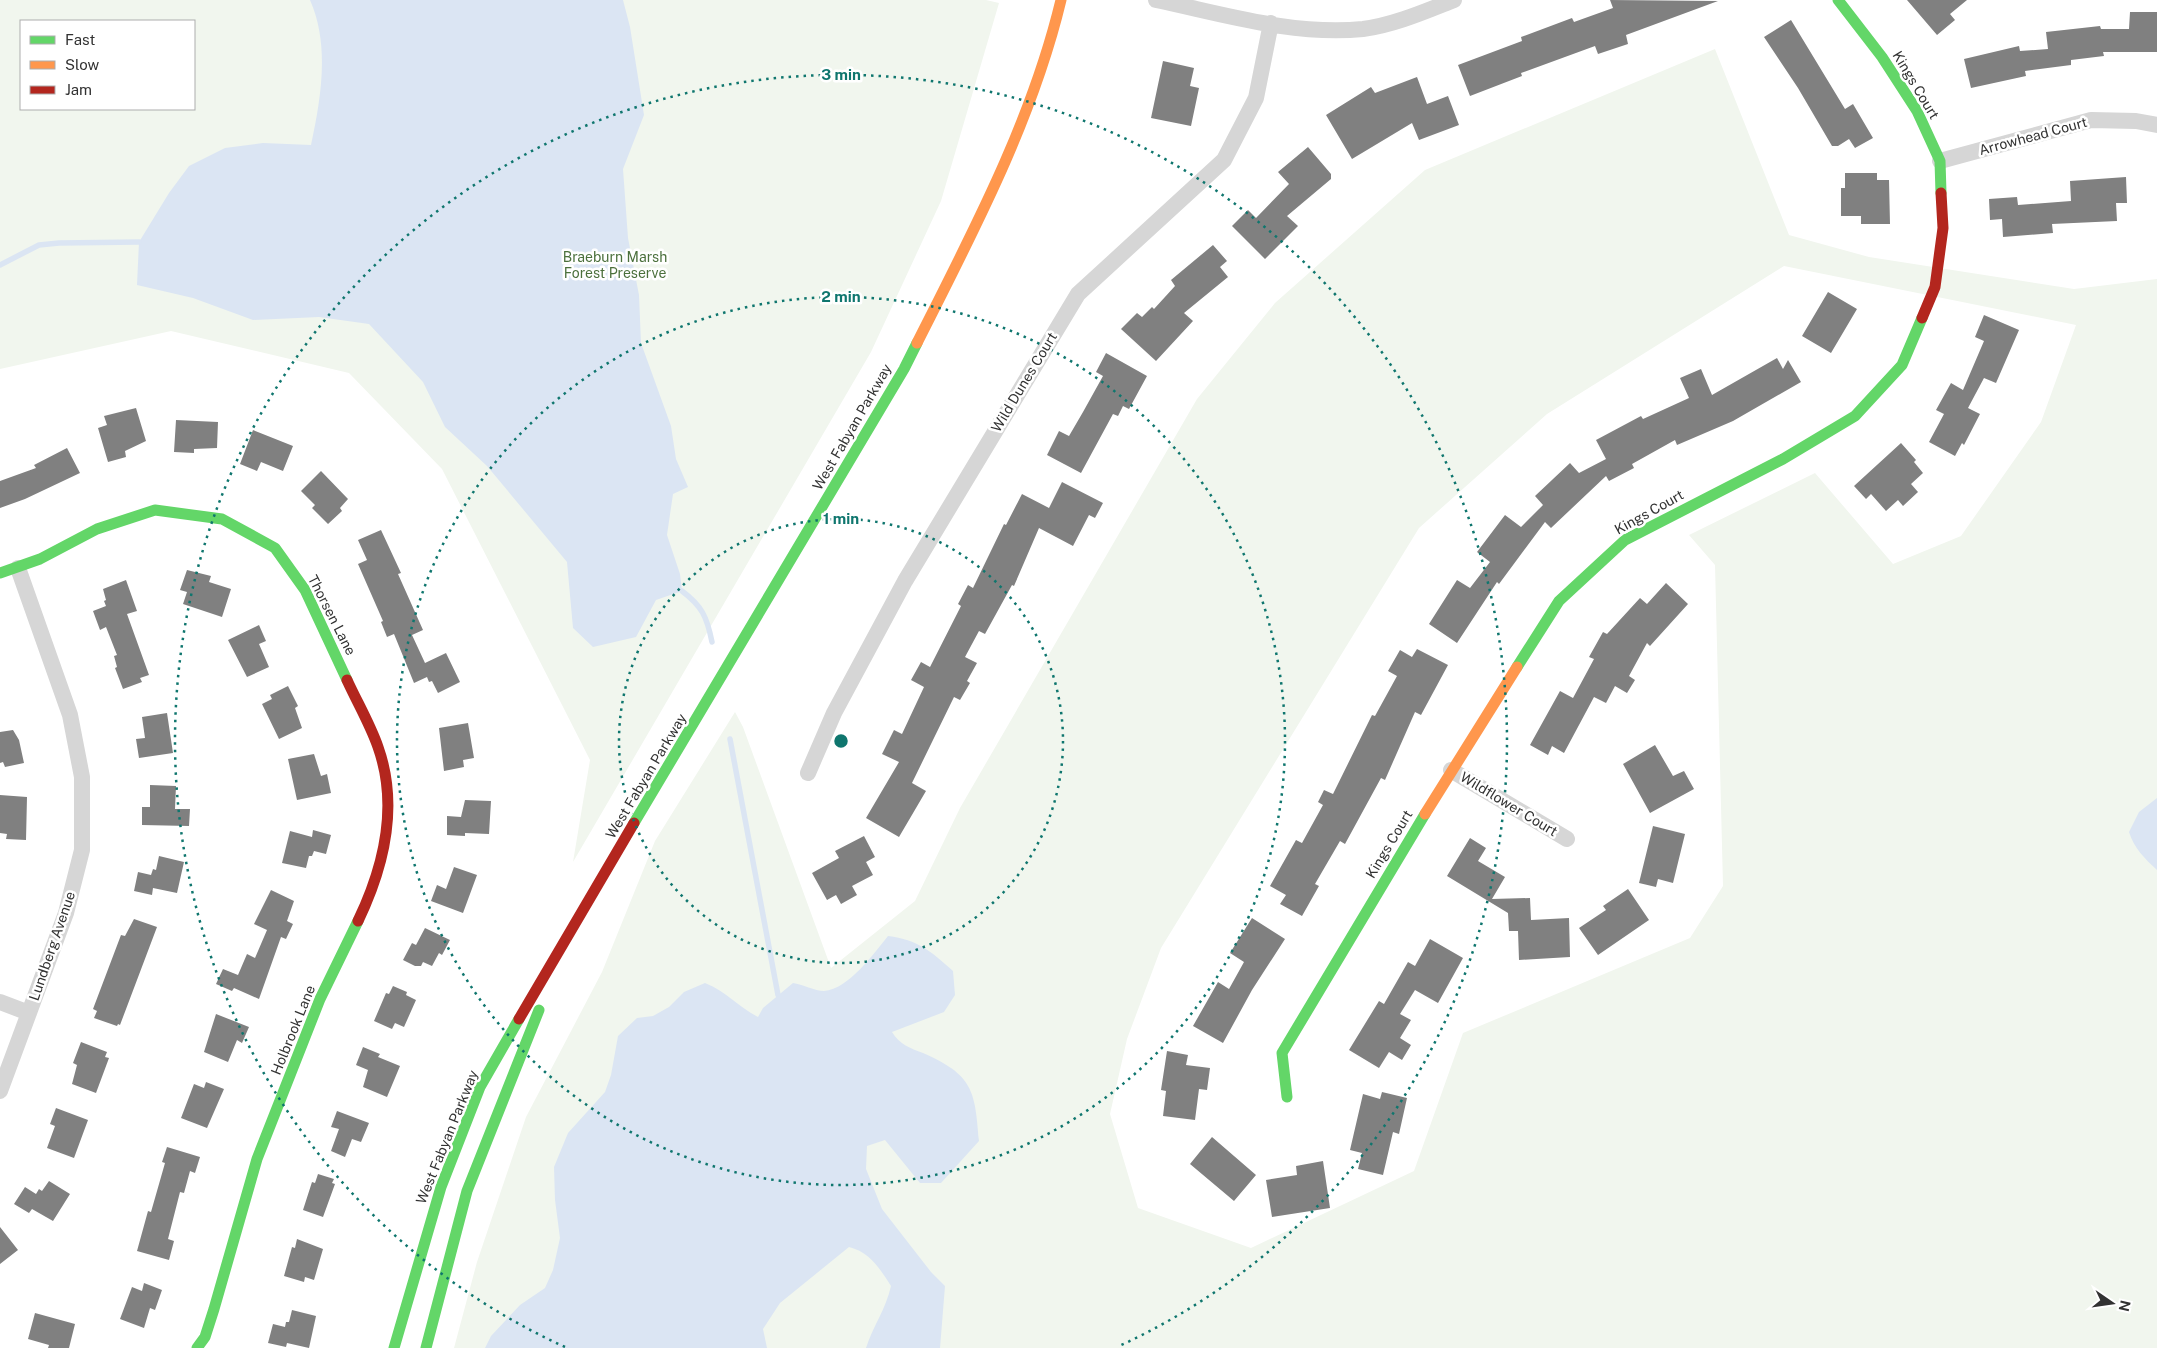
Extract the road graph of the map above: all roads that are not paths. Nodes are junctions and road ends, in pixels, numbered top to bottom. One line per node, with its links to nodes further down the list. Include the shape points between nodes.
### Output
1 (1061, 0): 14 (street, West Fabyan Parkway, via 1016,139 904,369)
2 (1156, 0): 5 (street)
3 (1454, 0): 5 (street, via 1365,28 1317,31)
4 (1838, 0): 7 (street, Kings Court, via 1882,57 1917,111)
5 (1272, 24): 12 (street, Wild Dunes Court, via 1256,98 1224,160 1078,294 905,581 834,713)
6 (2157, 125): 7 (street, Arrowhead Court, via 2091,120)
7 (1940, 160): 11 (street, Kings Court, via 1943,228 1935,287 1902,364 1854,416 1783,459 1625,540 1559,601)
8 (18, 568): 9 (street, Thorsen Lane); 10 (street, Thorsen Lane, via 97,529 156,510 222,519 274,548 305,590); 16 (street, Lundberg Avenue, via 70,715 82,777 82,850 66,913)
9 (0, 573)
10 (368, 722): 19 (street, Holbrook Lane, via 378,747 388,793 386,844 370,896 320,999 257,1159 214,1309 205,1337)
11 (1451, 770): 13 (street, Wildflower Court); 18 (street, Kings Court, via 1282,1053)
12 (808, 773)
13 (1567, 838)
14 (574, 923): 20 (street, West Fabyan Parkway, via 480,1087 441,1187); 21 (street, West Fabyan Parkway, via 466,1191)
15 (0, 1002): 16 (street)
16 (29, 1013): 17 (street, Lundberg Avenue)
17 (0, 1091)
18 (1287, 1097)
19 (197, 1348)
20 (394, 1348)
21 (426, 1348)

